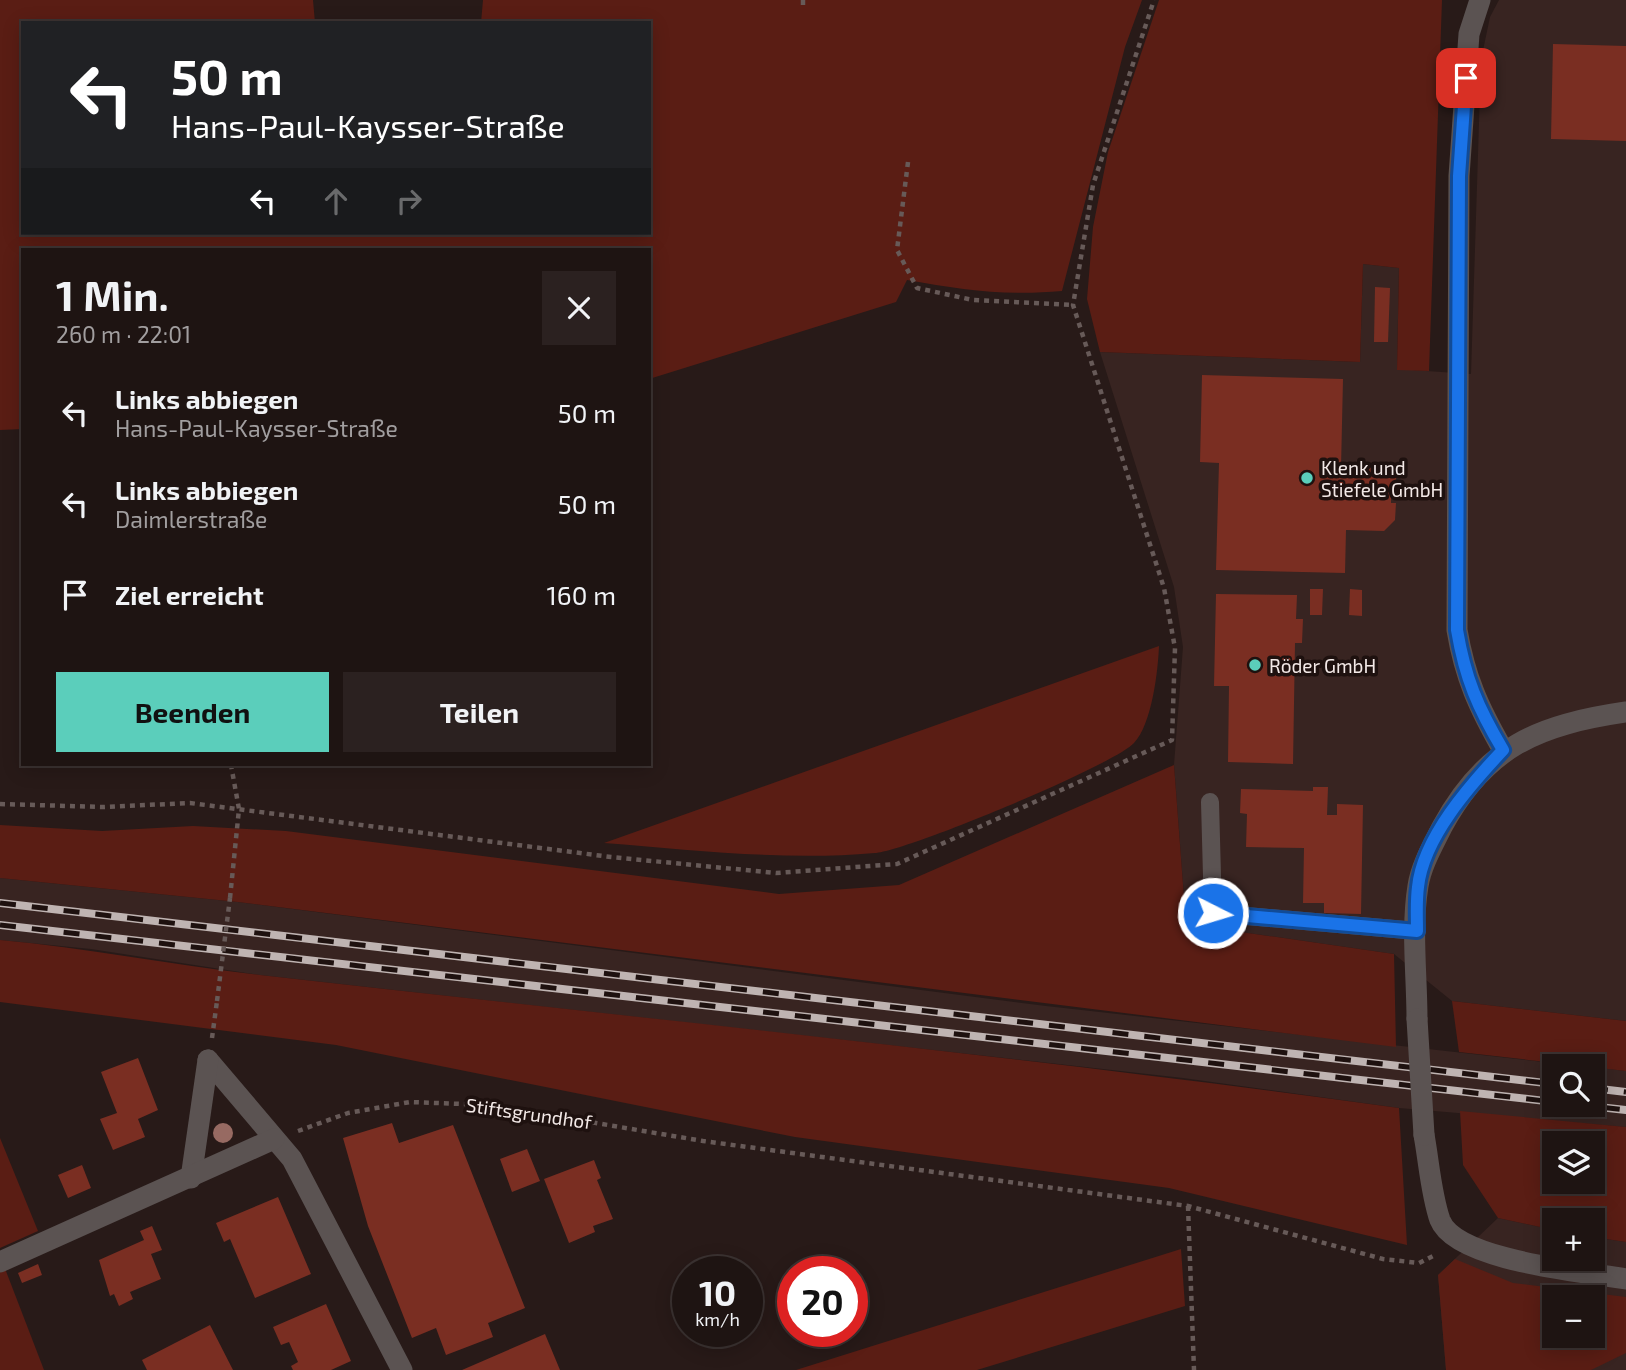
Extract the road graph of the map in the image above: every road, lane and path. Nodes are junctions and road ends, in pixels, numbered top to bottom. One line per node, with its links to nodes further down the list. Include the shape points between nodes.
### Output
1 (1154, 0): 4 (path, via 1093,186)
2 (1480, 0): 6 (street, via 1469,34 1459,176 1457,630 1463,670 1477,706)
3 (908, 162): 4 (path, via 897,250 917,288 973,300)
4 (1073, 305): 10 (path, via 1164,588 1175,648 1172,740 897,864 776,873 611,857)
5 (1626, 712): 6 (street, via 1545,729)
6 (1503, 750): 11 (street, via 1450,812 1433,844 1418,885)
7 (231, 766): 10 (path)
8 (1210, 802): 11 (lane, via 1213,913)
9 (0, 804): 10 (path, via 103,807 190,803)
10 (239, 809): 12 (path, bridge)
11 (1417, 931): 16 (street, bridge, via 1424,1135 1441,1222)
12 (208, 1060): 13 (street); 14 (street)
13 (274, 1139): 14 (street); 15 (path, Stiftsgrundhof, via 348,1113 410,1102 489,1104 703,1140); 19 (street, via 292,1159)
14 (191, 1178): 17 (street)
15 (1188, 1206): 16 (path, Stiftsgrundhof, via 1383,1259 1419,1263); 20 (path)
16 (1463, 1241): 18 (street, via 1499,1257)
17 (0, 1262)
18 (1626, 1279)
19 (402, 1370)
20 (1194, 1370)

